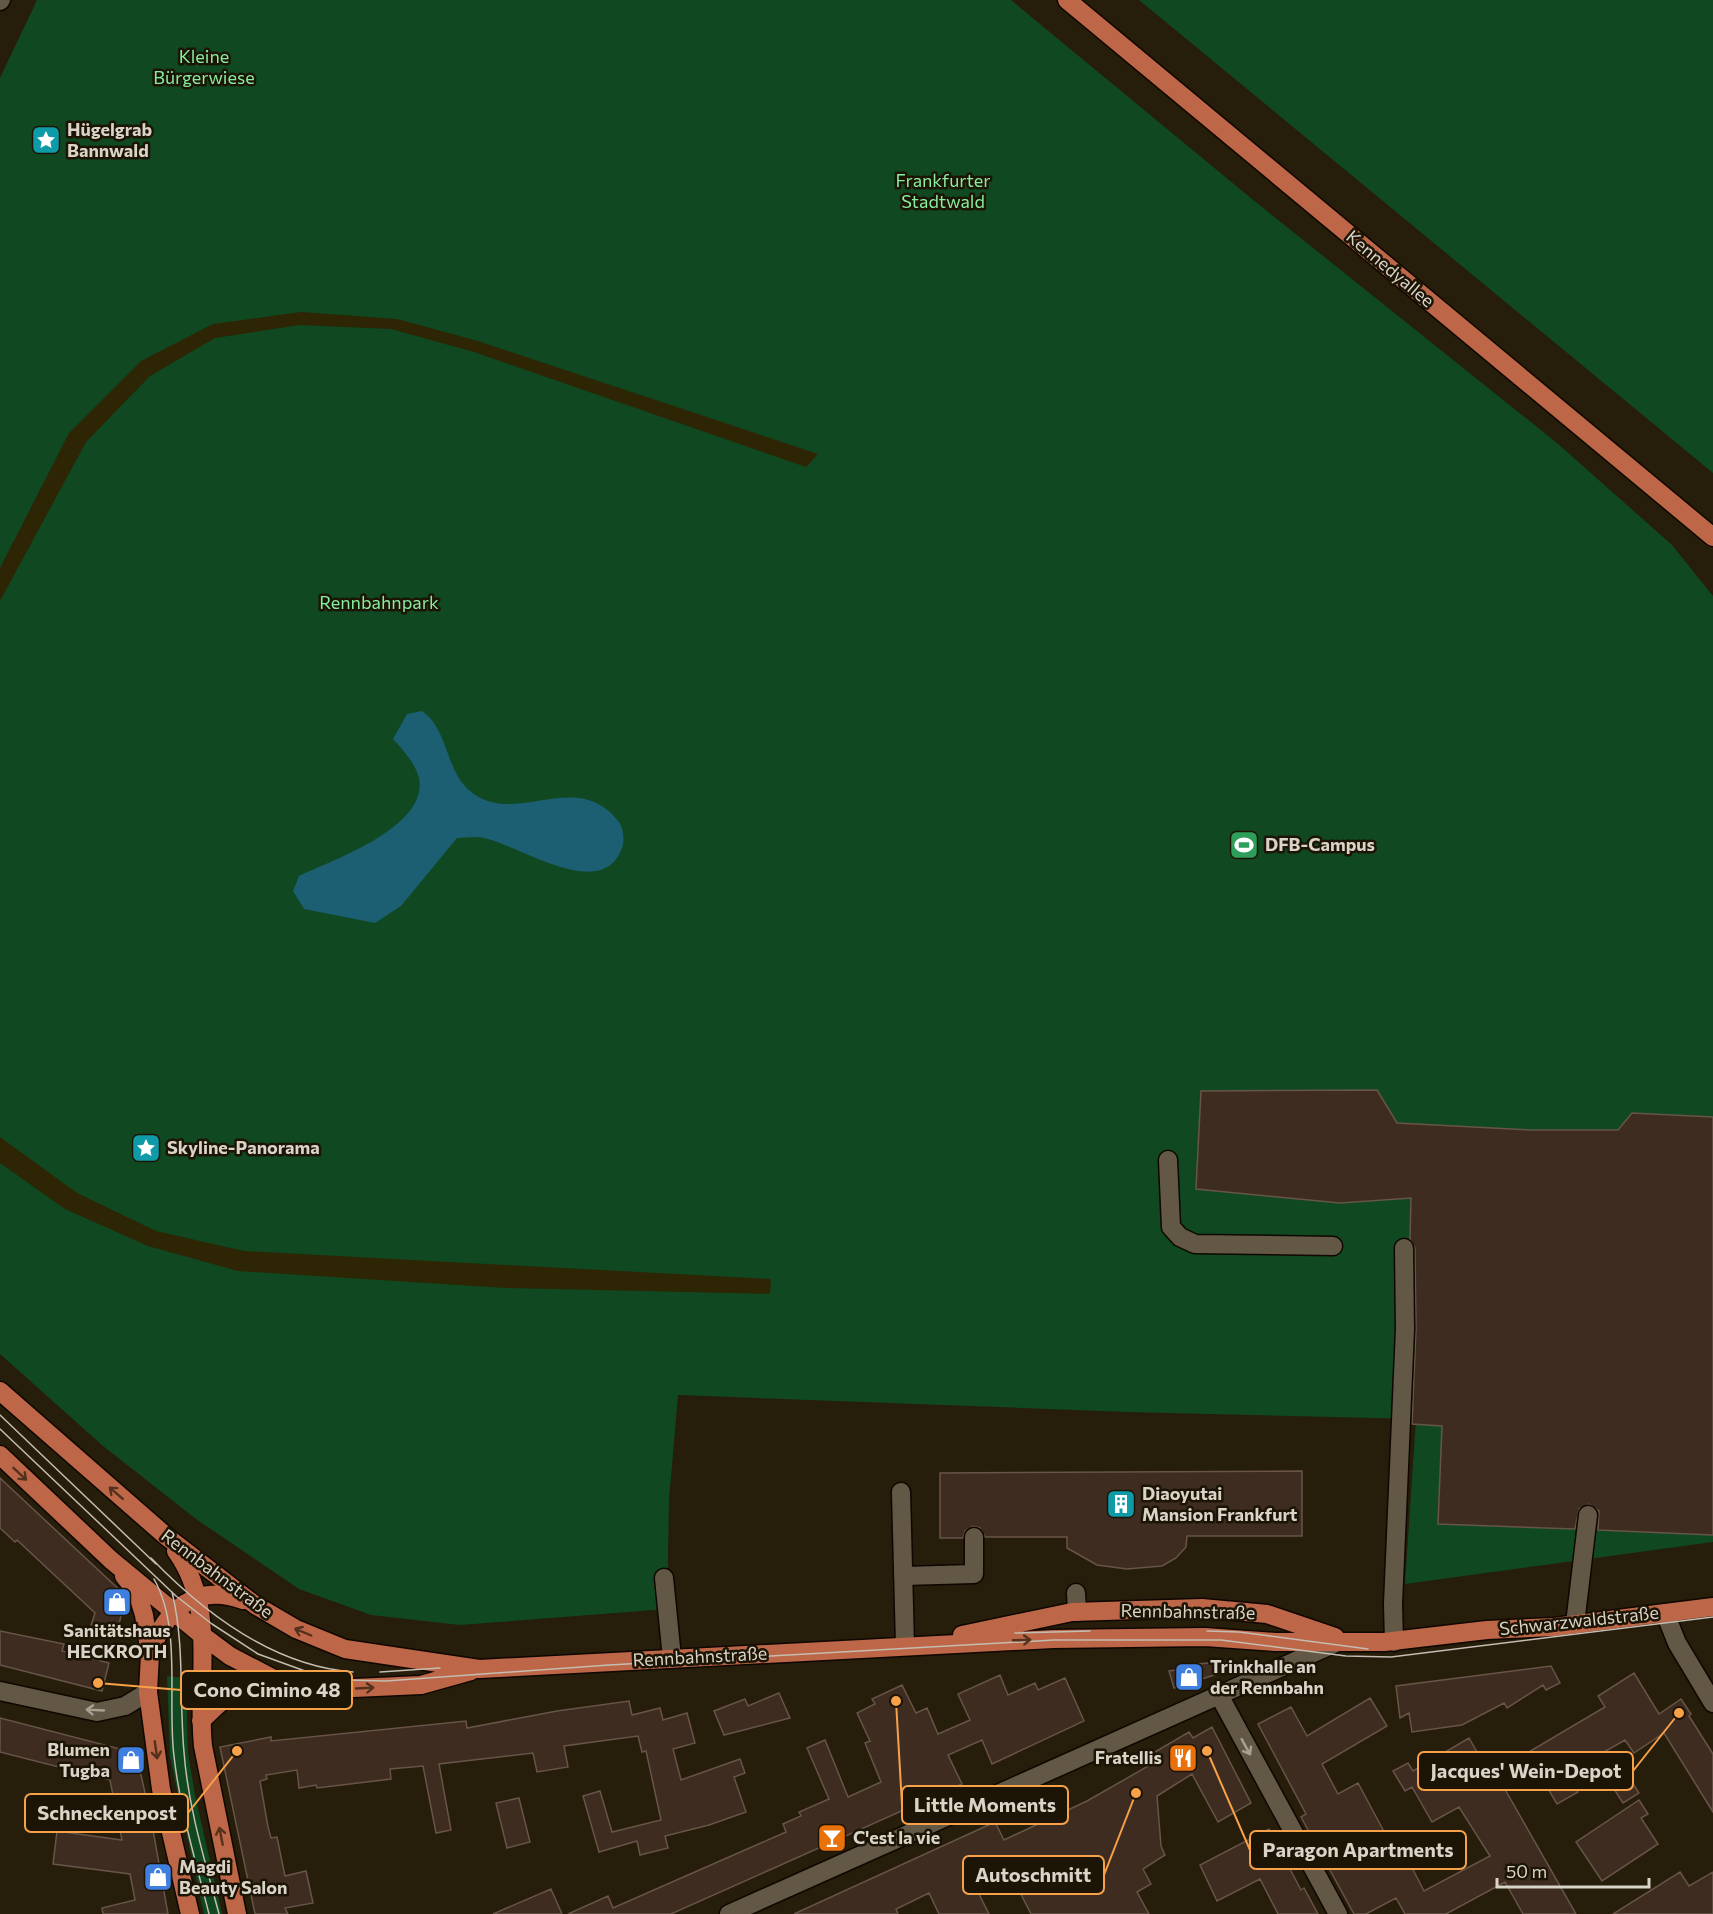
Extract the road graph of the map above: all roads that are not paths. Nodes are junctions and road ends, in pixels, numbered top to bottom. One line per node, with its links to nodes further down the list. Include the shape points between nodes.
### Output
1 (1067, 0): 2 (main road, Kennedyallee)
2 (1713, 537)
3 (1168, 1160): 4 (street, via 1171,1227 1180,1237 1195,1244)
4 (1333, 1246)
5 (1404, 1248): 28 (street, via 1406,1329)
6 (0, 1391): 10 (main road, Rennbahnstraße, one-way to 6)
7 (0, 1455): 12 (main road, Rennbahnstraße, one-way to 12)
8 (901, 1492): 13 (street)
9 (1588, 1515): 23 (street)
10 (167, 1537): 16 (main road, via 190,1570); 17 (main road, Rennbahnstraße)
11 (974, 1538): 13 (street, via 974,1574)
12 (111, 1560): 19 (main road, Rennbahnstraße); 30 (main road, via 137,1592)
13 (903, 1576): 29 (street)
14 (664, 1578): 31 (street)
15 (1076, 1593): 20 (street)
16 (200, 1598): 17 (main road, via 213,1593); 19 (main road); 25 (main road)
17 (255, 1605): 32 (main road, Rennbahnstraße, one-way to 17, via 345,1649 296,1629)
18 (1713, 1607): 21 (main road, Schwarzwaldstraße)
19 (173, 1612): 25 (main road, Rennbahnstraße); 30 (main road, via 157,1634)
20 (1077, 1612): 22 (main road, Rennbahnstraße); 24 (main road, Rennbahnstraße, via 1237,1610 1267,1614)
21 (1665, 1613): 23 (main road, Schwarzwaldstraße); 37 (street, via 1677,1643)
22 (1028, 1620): 24 (street, via 1053,1631 1227,1631 1293,1640); 29 (main road, Rennbahnstraße)
23 (1575, 1624): 26 (main road, Schwarzwaldstraße)
24 (1323, 1633): 27 (main road, Rennbahnstraße)
25 (203, 1636): 33 (main road, Rennbahnstraße, via 230,1656); 38 (main road)
26 (1445, 1636): 28 (main road, Rennbahnstraße)
27 (1344, 1640): 28 (main road, Rennbahnstraße); 29 (main road, Rennbahnstraße, one-way to 27, via 1064,1638); 36 (street)
28 (1394, 1642)
29 (913, 1645): 31 (main road, Rennbahnstraße)
30 (150, 1654): 35 (main road)
31 (672, 1659): 32 (main road, Rennbahnstraße)
32 (478, 1669): 33 (main road, Rennbahnstraße, one-way to 32, via 320,1689 421,1685)
33 (276, 1680): 38 (main road, via 248,1684 227,1695)
34 (0, 1691): 35 (street, one-way to 34, via 125,1706 97,1712)
35 (148, 1692): 40 (main road, one-way to 40, via 161,1789)
36 (1219, 1695): 39 (street); 42 (street, one-way to 42)
37 (1713, 1703)
38 (201, 1721): 41 (main road, one-way to 38)
39 (735, 1913)
40 (190, 1914)
41 (237, 1914)
42 (1338, 1914)

